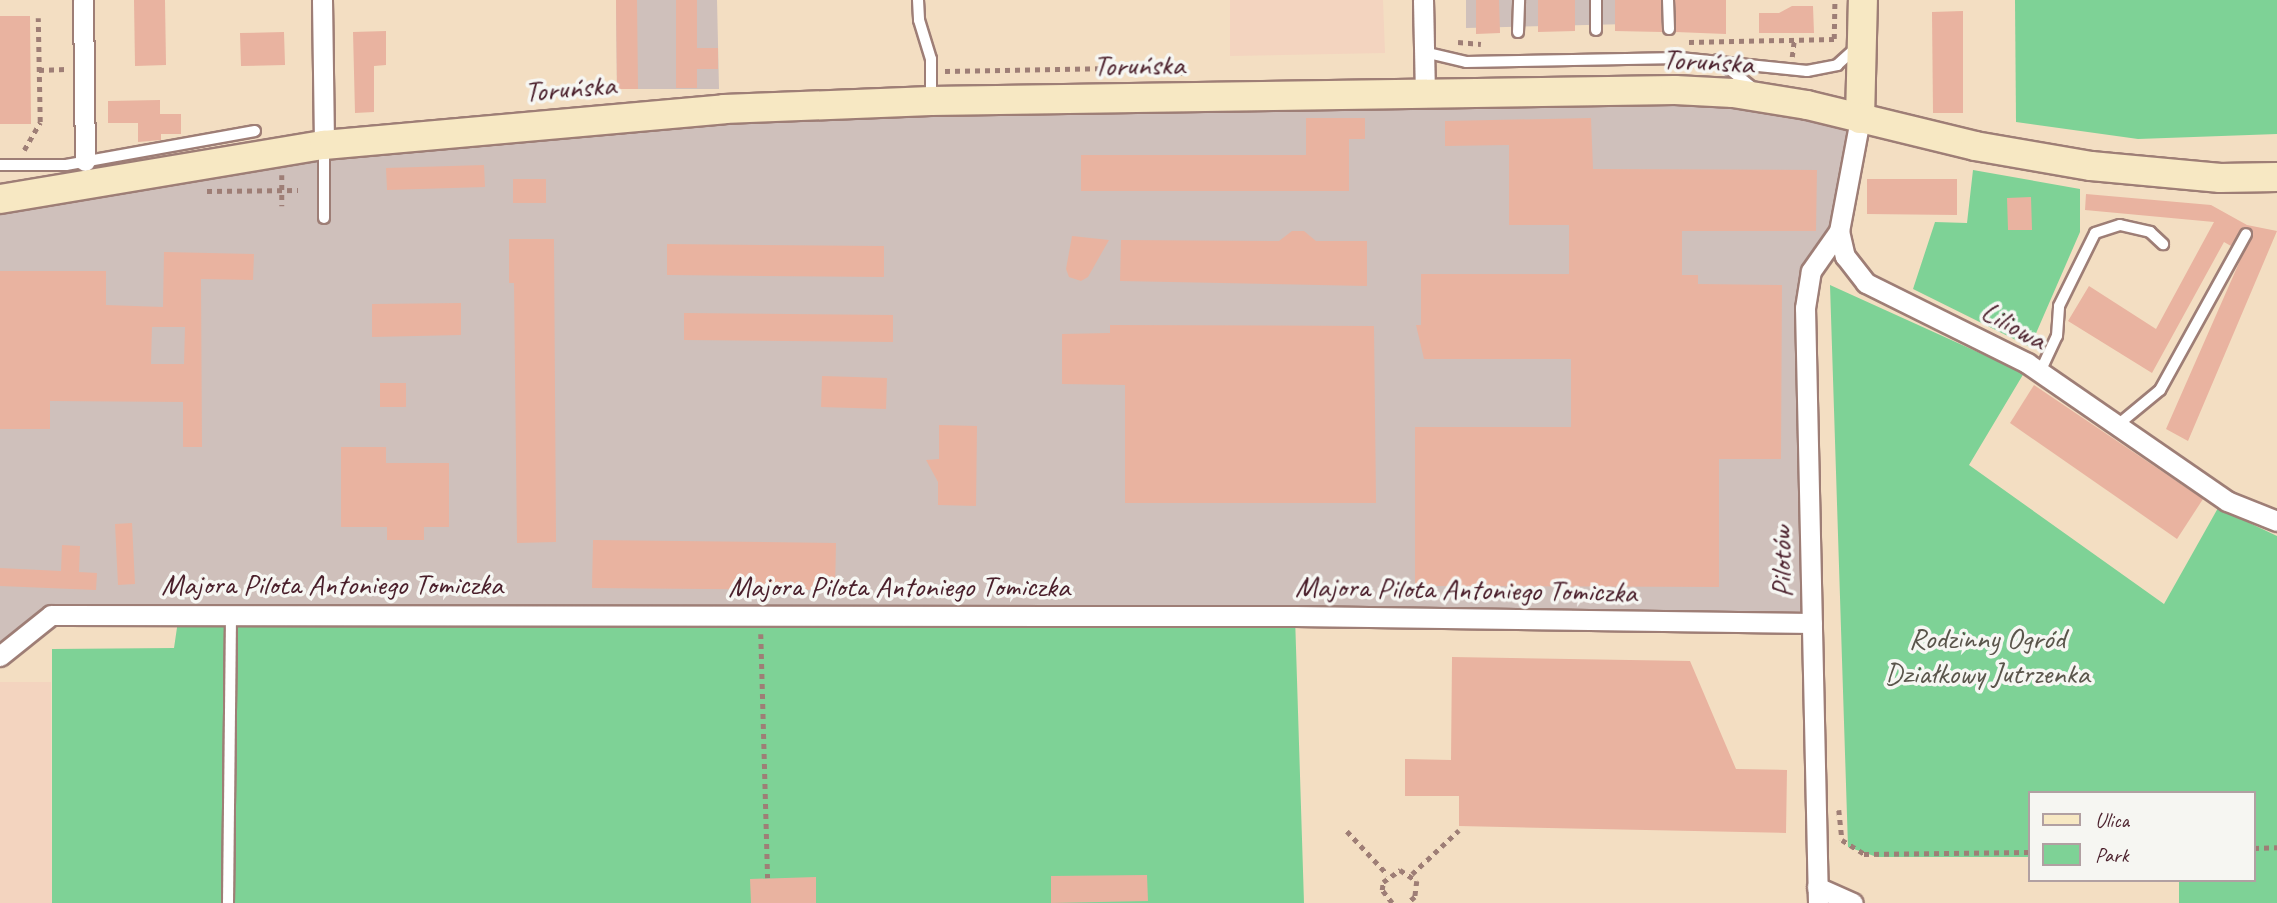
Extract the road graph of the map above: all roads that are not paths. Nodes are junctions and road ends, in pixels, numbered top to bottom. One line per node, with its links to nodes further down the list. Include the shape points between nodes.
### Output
1 (83, 0): 21 (street)
2 (322, 0): 20 (street)
3 (918, 0): 17 (lane, via 931,71)
4 (1423, 0): 13 (street)
5 (1519, 0): 11 (lane)
6 (1596, 0): 10 (lane)
7 (1668, 0): 9 (lane)
8 (1863, 0): 12 (street)
9 (1670, 29)
10 (1596, 30)
11 (1518, 33)
12 (1863, 40): 14 (lane, via 1836,65 1822,70); 18 (street)
13 (1424, 52): 14 (lane, via 1466,62); 15 (street)
14 (1718, 60): 16 (lane)
15 (1425, 93): 16 (street, Toruńska, via 1675,90); 17 (street, Toruńska)
16 (1765, 97): 18 (street, Toruńska)
17 (931, 101): 20 (street, Toruńska, via 724,108)
18 (1860, 119): 23 (street, Toruńska, via 1975,146 2091,166 2220,178); 26 (street)
19 (255, 131): 21 (lane)
20 (324, 145): 24 (street, Toruńska); 25 (lane)
21 (85, 161): 22 (lane)
22 (0, 165)
23 (2277, 177)
24 (0, 199)
25 (324, 218)
26 (1839, 231): 29 (street, Liliowa, via 1845,256 1866,283); 33 (street, Pilotów, via 1816,260 1806,296)
27 (2246, 234): 30 (lane, via 2160,390)
28 (2163, 244): 29 (lane, via 2150,232 2120,225 2095,233 2059,306 2057,336)
29 (2040, 372): 30 (street, Liliowa)
30 (2119, 423): 31 (street, Liliowa, via 2227,501)
31 (2277, 521)
32 (231, 614): 33 (street, Majora Pilota Antoniego Tomiczka); 34 (street, Majora Pilota Antoniego Tomiczka, via 51,615); 36 (lane)
33 (1812, 623): 35 (street, Pilotów)
34 (0, 656)
35 (1817, 895): 37 (street)
36 (228, 903)
37 (1853, 903)

